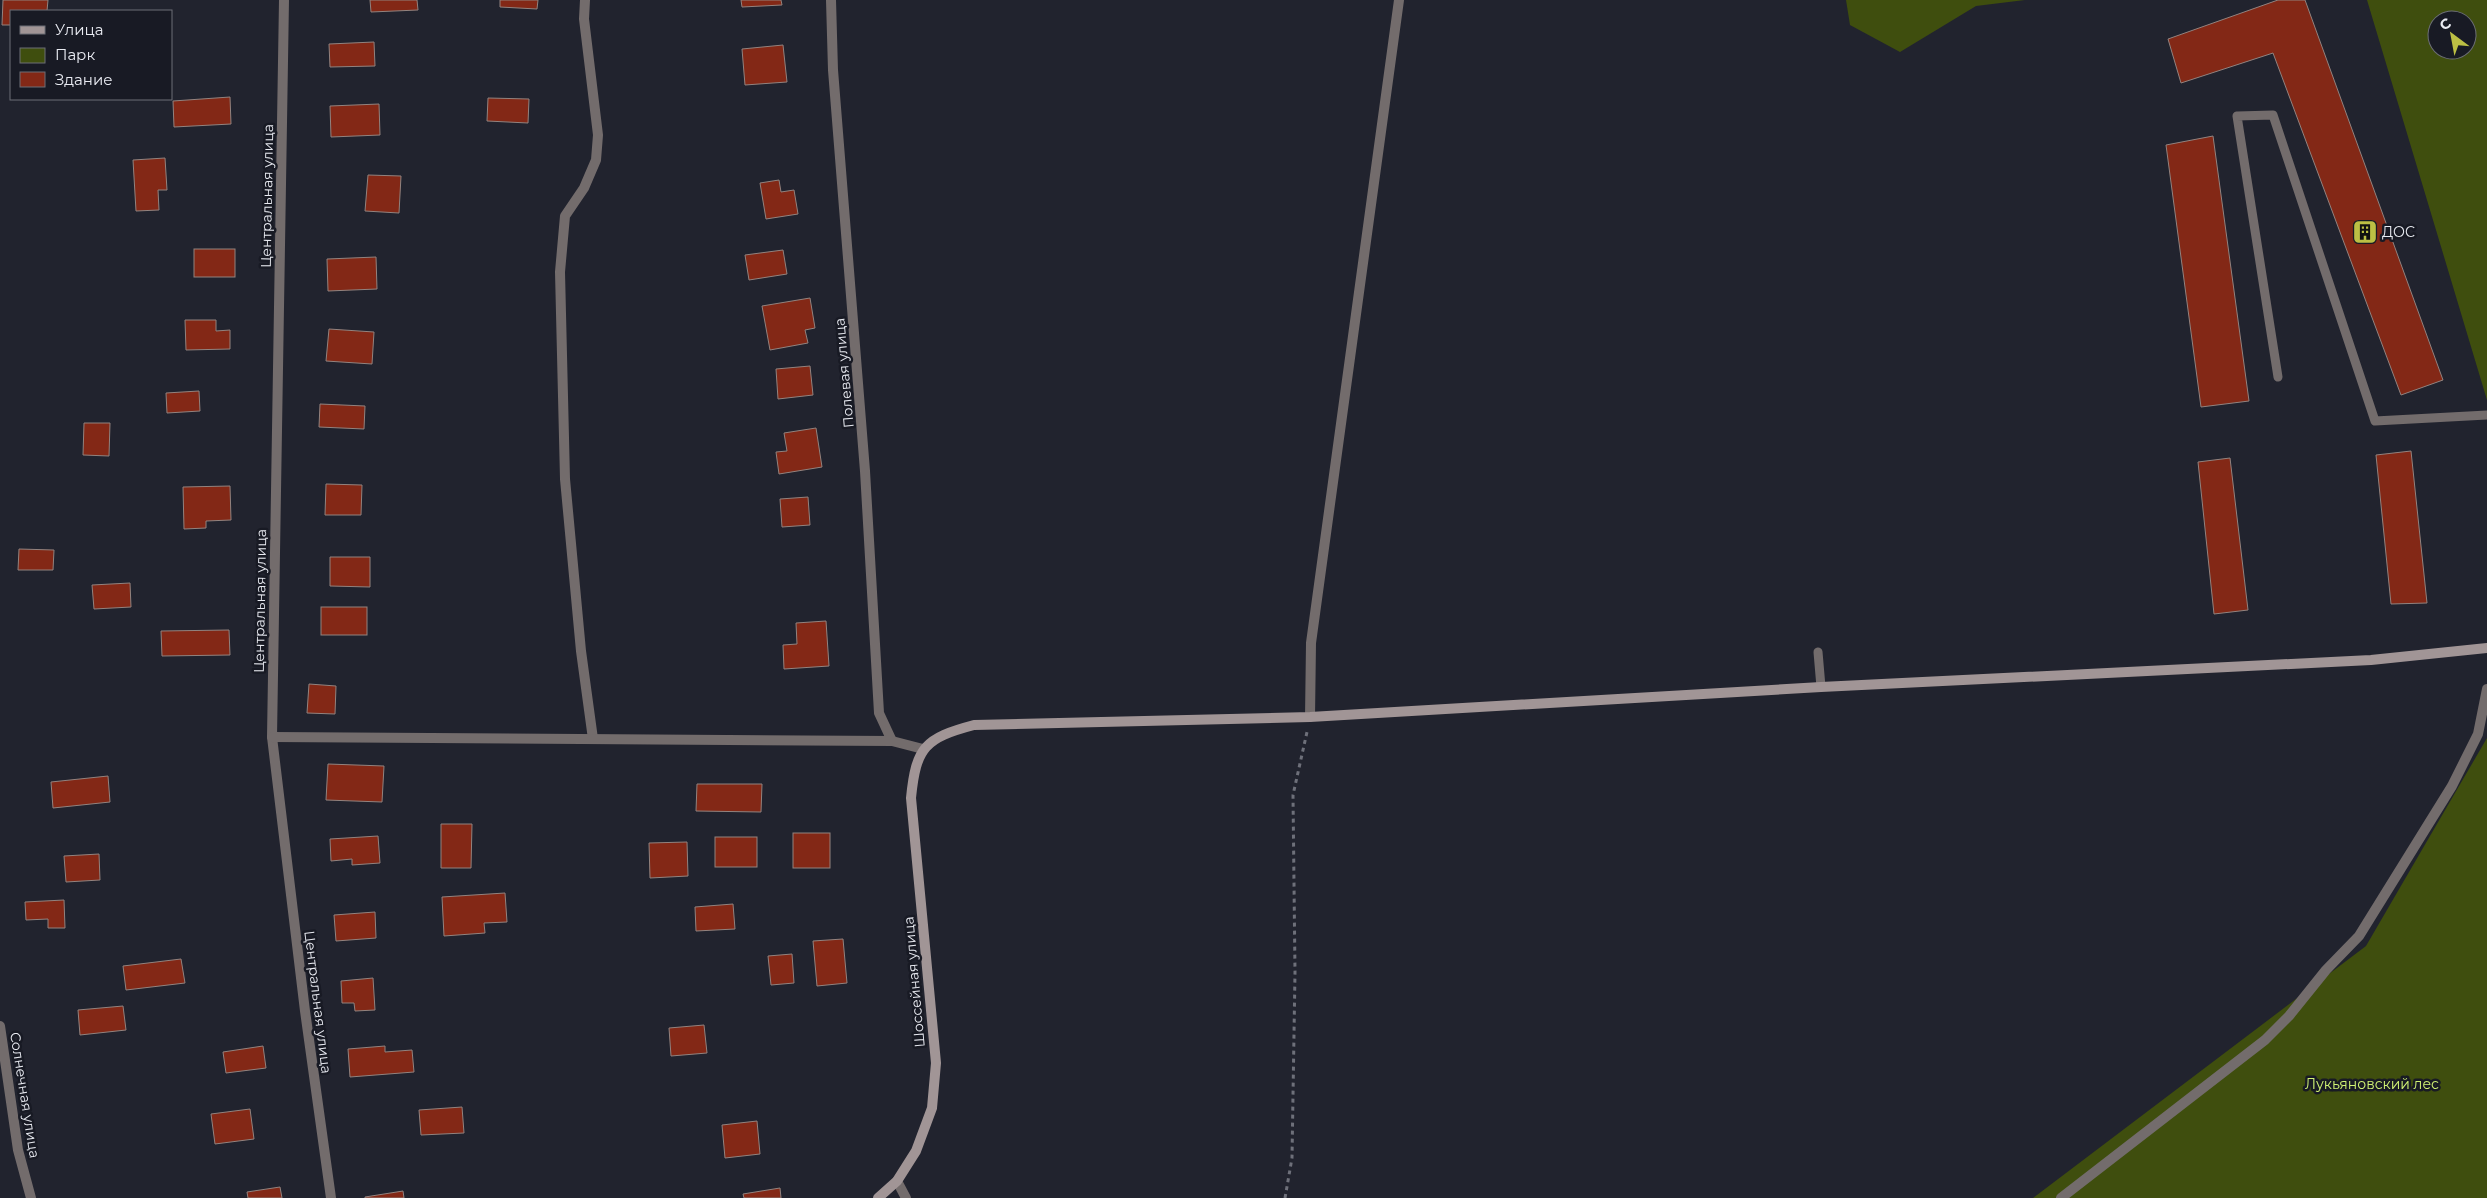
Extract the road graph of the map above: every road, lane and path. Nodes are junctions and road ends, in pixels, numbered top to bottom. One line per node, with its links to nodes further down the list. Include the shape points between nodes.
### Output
1 (284, 0): 12 (street, Центральная улица)
2 (585, 0): 13 (street, via 584,20 598,135 596,160 584,188 565,216 560,272 565,479 581,651)
3 (831, 0): 14 (street, Полевая улица, via 833,70 865,471 879,713)
4 (1400, 0): 11 (street, via 1311,643)
5 (2278, 377): 6 (lane, via 2237,116 2273,115 2375,421)
6 (2487, 416)
7 (2487, 648): 9 (main road, via 2371,660)
8 (1818, 652): 9 (lane)
9 (1821, 687): 11 (main road)
10 (2487, 689): 23 (street, via 2478,734 2452,786 2360,936 2266,1040)
11 (1310, 717): 15 (main road, via 974,725 942,734); 22 (path, via 1293,795 1292,1158)
12 (272, 738): 13 (street); 19 (street, Центральная улица)
13 (594, 739): 14 (street)
14 (892, 741): 15 (street)
15 (923, 749): 17 (main road, Шоссейная улица, via 914,770 911,798 936,1063 932,1108 916,1151)
16 (0, 1026): 18 (street, Солнечная улица, via 18,1150)
17 (897, 1181): 20 (main road, Шоссейная улица); 21 (street)
18 (31, 1198)
19 (331, 1198)
20 (878, 1198)
21 (906, 1198)
22 (1285, 1198)
23 (2061, 1198)

